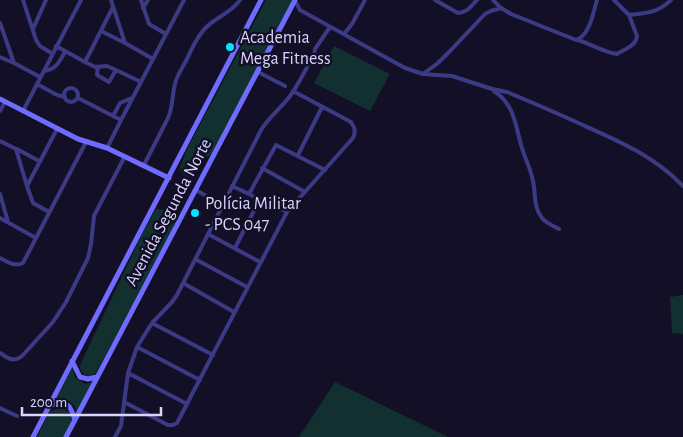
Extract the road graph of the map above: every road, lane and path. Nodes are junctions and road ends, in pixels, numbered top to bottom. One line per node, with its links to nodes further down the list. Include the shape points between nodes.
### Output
1 (23, 0): 26 (street)
2 (81, 0): 32 (street)
3 (111, 0): 18 (street)
4 (141, 0): 19 (street)
5 (148, 0): 19 (street)
6 (184, 0): 28 (street)
7 (240, 0): 67 (street, via 210,24 197,40 176,79 171,110)
8 (262, 0): 70 (main road, Avenida Segunda Norte)
9 (365, 0): 29 (street)
10 (435, 0): 11 (street, via 458,13 465,12)
11 (477, 0)
12 (493, 0): 20 (street)
13 (597, 0): 30 (street, via 588,28)
14 (614, 0): 23 (street)
15 (672, 0): 23 (street, via 661,9)
16 (44, 1): 26 (street)
17 (295, 1): 21 (street); 22 (main road, Avenida Segunda Norte)
18 (113, 7): 27 (street); 31 (street)
19 (144, 8): 28 (street, via 149,24)
20 (501, 8): 30 (street); 43 (street, via 485,14)
21 (300, 10): 22 (street); 25 (street)
22 (289, 12): 42 (main road, Avenida Segunda Norte)
23 (629, 15): 30 (street, via 637,40 617,54)
24 (0, 26): 38 (street)
25 (330, 27): 29 (street); 49 (street)
26 (33, 29): 34 (street, via 40,46)
27 (101, 32): 31 (street); 37 (street)
28 (166, 34): 36 (street)
29 (344, 34): 43 (street, via 405,68)
30 (578, 40)
31 (125, 43): 36 (street)
32 (56, 46): 33 (street); 34 (street)
33 (65, 52): 37 (street); 41 (street, via 57,66)
34 (53, 54): 41 (street)
35 (0, 57): 38 (street)
36 (153, 59): 45 (street)
37 (85, 62): 39 (street)
38 (14, 63): 44 (street)
39 (98, 67): 40 (street); 40 (street, via 97,74 109,82)
40 (116, 70): 45 (street)
41 (44, 71): 44 (street)
42 (258, 72): 47 (street); 74 (main road, Avenida Segunda Norte)
43 (423, 74): 48 (street, via 452,76)
44 (40, 77): 46 (street)
45 (141, 82): 52 (street)
46 (37, 84): 50 (street); 56 (street)
47 (285, 86)
48 (492, 89): 73 (street, via 507,92 623,143 642,153); 84 (street, via 511,109 531,172 538,211)
49 (293, 91): 54 (street); 72 (street, via 265,124)
50 (64, 97): 51 (street, via 70,102); 51 (street, via 65,91 71,87 76,89)
51 (78, 98): 57 (street)
52 (132, 98): 57 (street, via 120,104); 58 (street)
53 (2, 101): 55 (street); 56 (main road)
54 (322, 107): 64 (street); 69 (street, via 350,122 356,132)
55 (0, 111)
56 (23, 111): 59 (main road)
57 (113, 116): 58 (street)
58 (121, 120): 62 (street)
59 (57, 129): 61 (main road); 66 (street)
60 (0, 141): 63 (street)
61 (86, 142): 62 (main road); 80 (street)
62 (107, 148): 65 (main road)
63 (16, 149): 66 (street); 71 (street)
64 (298, 155): 68 (street, via 276,145); 69 (street)
65 (125, 156): 67 (main road); 96 (street, via 94,216 88,258 66,302 53,322 22,356 13,360)
66 (39, 161): 71 (street)
67 (144, 165): 70 (main road)
68 (262, 168): 75 (street); 77 (street)
69 (326, 170): 75 (street)
70 (169, 178): 98 (main road, Avenida Segunda Norte)
71 (27, 186): 80 (street, via 34,205)
72 (232, 186): 77 (street); 79 (street)
73 (683, 186)
74 (196, 190): 79 (street); 100 (main road, Avenida Segunda Norte)
75 (305, 192): 81 (street)
76 (0, 194): 83 (street)
77 (249, 194): 78 (street)
78 (260, 200): 81 (street); 87 (street)
79 (222, 205): 85 (street)
80 (49, 212): 86 (street)
81 (287, 212): 90 (street)
82 (0, 218): 83 (street)
83 (8, 222): 86 (street)
84 (559, 229)
85 (208, 234): 87 (street); 89 (street)
86 (36, 238): 88 (street, via 20,264 14,265)
87 (235, 248): 90 (street)
88 (0, 258)
89 (195, 259): 91 (street); 92 (street)
90 (260, 262): 92 (street)
91 (183, 284): 93 (street); 94 (street, via 172,302)
92 (247, 287): 93 (street)
93 (234, 312): 97 (street)
94 (152, 323): 95 (street); 97 (street)
95 (137, 347): 99 (street); 101 (street)
96 (0, 353)
97 (212, 355): 101 (street)
98 (72, 361): 100 (main road, via 80,377); 104 (main road, Avenida Segunda Norte)
99 (128, 374): 102 (street); 103 (street)
100 (97, 377): 107 (main road, Avenida Segunda Norte)
101 (200, 380): 103 (street)
102 (124, 402): 103 (street, via 168,425 177,422); 110 (street, via 121,426)
103 (186, 404)
104 (50, 405): 107 (main road, via 66,404); 108 (main road, Avenida Segunda Norte)
105 (0, 408): 106 (street)
106 (17, 416)
107 (75, 420): 109 (main road, Avenida Segunda Norte)
108 (33, 437)
109 (66, 437)
110 (115, 437)

